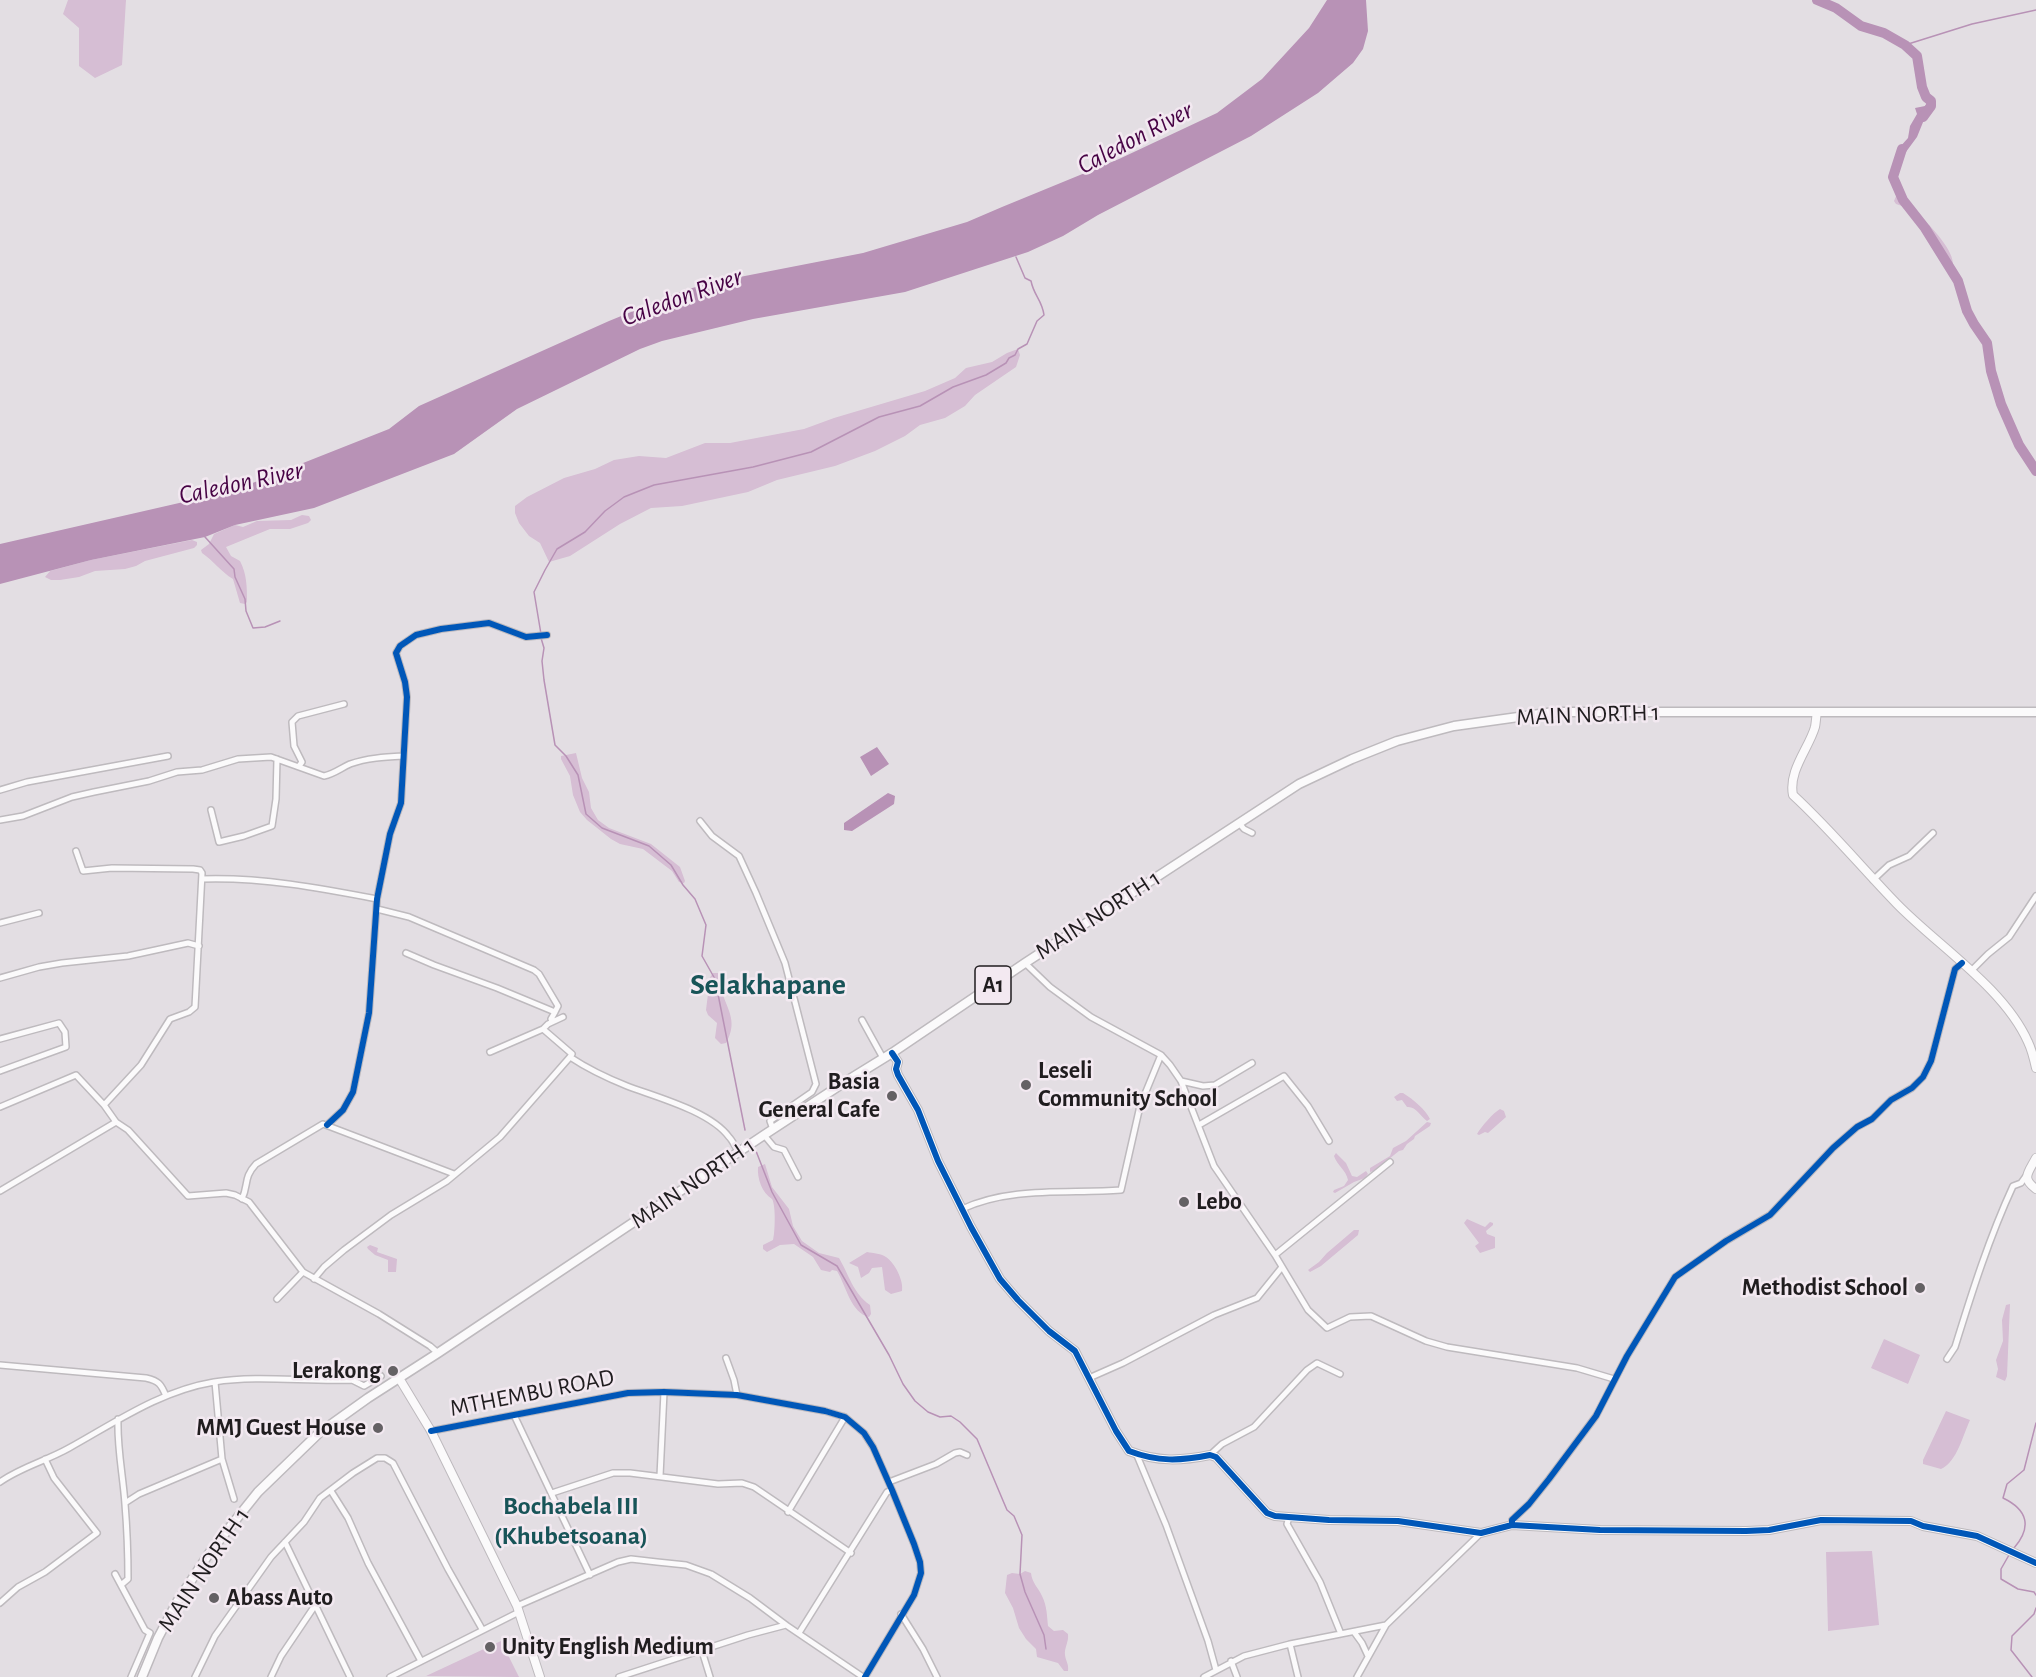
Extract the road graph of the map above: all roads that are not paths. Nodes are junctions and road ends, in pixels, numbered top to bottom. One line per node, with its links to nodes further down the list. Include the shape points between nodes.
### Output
1 (547, 635): 6 (street, via 526,637 489,622 423,632 400,646 396,653 407,697)
2 (344, 704): 8 (street, via 298,716 292,722 294,746 302,762)
3 (1817, 712): 4 (main road, MAIN NORTH 1 / A1); 13 (main road, MAIN NORTH 1 / A1, via 1554,712 1454,726 1396,741 1352,759 1299,784); 18 (street, via 1798,764 1793,795)
4 (2036, 712)
5 (168, 756): 9 (street)
6 (403, 756): 8 (street, via 349,765 324,776); 20 (street, via 400,803)
7 (277, 759): 8 (street); 10 (street, via 272,826 219,842); 11 (street, via 237,759 202,770 177,772 72,797 23,816)
8 (299, 766)
9 (0, 790)
10 (211, 810)
11 (0, 820)
12 (700, 821): 50 (street, via 712,836 739,856 756,893 785,963 816,1084 812,1092 770,1121)
13 (1239, 823): 14 (street); 26 (main road, MAIN NORTH 1 / A1)
14 (1252, 833)
15 (1933, 833): 18 (street)
16 (76, 851): 17 (street, via 83,870 193,869 200,870)
17 (202, 879): 20 (street, via 284,884); 24 (street)
18 (1873, 880): 27 (street)
19 (2036, 896): 28 (street, via 2009,937)
20 (377, 899): 21 (street)
21 (377, 909): 30 (street, via 409,917 534,970 558,1006); 48 (street, via 369,1013 353,1092 343,1110)
22 (39, 913): 23 (street)
23 (0, 922)
24 (199, 946): 29 (street, via 188,943 128,956 62,963); 45 (street, via 195,1006 170,1019 141,1065)
25 (406, 953): 30 (street)
26 (1025, 963): 38 (street, via 1091,1017); 39 (main road, MAIN NORTH 1 / A1)
27 (1962, 963): 28 (street); 76 (street, via 1955,969 1931,1061 1923,1077 1833,1148 1770,1215 1726,1240 1675,1277)
28 (1971, 971): 36 (street)
29 (0, 978)
30 (555, 1012): 33 (street)
31 (562, 1017): 33 (street)
32 (862, 1020): 39 (street)
33 (552, 1022): 34 (street)
34 (543, 1029): 37 (street); 40 (street, via 572,1054)
35 (0, 1040): 43 (street, via 59,1023 65,1032 66,1047)
36 (2032, 1040): 42 (street)
37 (490, 1052)
38 (1161, 1055): 44 (street); 62 (street, via 1140,1106 1121,1190 998,1197)
39 (888, 1056): 50 (main road, MAIN NORTH 1 / A1); 62 (street, via 898,1062 898,1075)
40 (570, 1057): 53 (street, via 592,1071 704,1117 729,1136); 56 (street, via 500,1137)
41 (1252, 1063): 44 (street, via 1215,1085)
42 (2036, 1068)
43 (0, 1071)
44 (1181, 1081): 49 (street)
45 (104, 1105): 46 (street, via 76,1074); 47 (street)
46 (0, 1107)
47 (116, 1122): 60 (street); 61 (street, via 128,1130 188,1196 226,1193)
48 (327, 1125): 56 (street); 61 (street, via 256,1164 245,1182)
49 (1199, 1125): 52 (street, via 1284,1076); 63 (street, via 1214,1166)
50 (773, 1129): 51 (main road, MAIN NORTH 1 / A1)
51 (764, 1135): 53 (main road, MAIN NORTH 1 / A1); 58 (street, via 774,1147 784,1150)
52 (1329, 1141)
53 (740, 1152): 68 (main road, MAIN NORTH 1 / A1)
54 (2036, 1158): 57 (street)
55 (1390, 1162): 63 (street)
56 (454, 1174): 66 (street, via 391,1215)
57 (2026, 1176): 59 (street); 70 (street, via 2013,1186 1999,1217 1955,1347)
58 (798, 1177)
59 (2036, 1189)
60 (0, 1191)
61 (242, 1199): 65 (street)
62 (963, 1209): 75 (street, via 1000,1279 1049,1331 1075,1350)
63 (1275, 1255): 64 (street)
64 (1282, 1267): 75 (street, via 1257,1298 1214,1315); 76 (street, via 1308,1310 1327,1328 1350,1317 1371,1316 1447,1347 1577,1368)
65 (303, 1272): 66 (street); 67 (street)
66 (314, 1279): 68 (street, via 379,1314)
67 (277, 1299)
68 (438, 1353): 74 (main road, MAIN NORTH 1 / A1)
69 (726, 1358): 81 (street)
70 (1947, 1359)
71 (0, 1365): 82 (street, via 146,1378 162,1385)
72 (1340, 1374): 89 (street, via 1317,1364 1307,1370 1254,1426)
73 (381, 1376): 78 (street)
74 (399, 1378): 79 (main road, MAIN NORTH 1 / A1); 86 (street)
75 (1089, 1378): 87 (street, via 1116,1431 1129,1451)
76 (1614, 1379): 102 (street, via 1596,1416 1550,1479 1512,1520)
77 (215, 1382): 78 (street, via 352,1380 364,1386); 82 (street); 91 (street)
78 (369, 1382): 79 (street)
79 (377, 1392): 128 (main road, MAIN NORTH 1 / A1, via 306,1444 226,1530 177,1602)
80 (664, 1392): 81 (street, MTHEMBU ROAD); 83 (street, MTHEMBU ROAD, via 628,1393); 92 (street)
81 (737, 1395): 84 (street, MTHEMBU ROAD)
82 (166, 1396): 85 (street)
83 (514, 1415): 86 (street, MTHEMBU ROAD); 97 (street)
84 (845, 1417): 94 (street, MTHEMBU ROAD, via 864,1433); 100 (street)
85 (118, 1419): 90 (street); 99 (street)
86 (431, 1431): 112 (street)
87 (1136, 1453): 89 (street, via 1176,1461); 125 (street, via 1166,1525)
88 (967, 1455): 94 (street, via 955,1453)
89 (1210, 1455): 101 (street, via 1267,1513)
90 (45, 1459): 93 (street); 110 (street, via 54,1478 97,1533)
91 (222, 1459): 98 (street); 99 (street)
92 (660, 1476): 97 (street, via 613,1473); 100 (street, via 718,1484 742,1483 754,1487)
93 (0, 1482)
94 (889, 1482): 95 (street, MTHEMBU ROAD)
95 (892, 1490): 105 (street, via 887,1492); 113 (street, MTHEMBU ROAD, via 921,1573)
96 (331, 1491): 104 (street, via 320,1498); 116 (street, via 377,1458 393,1463); 123 (street)
97 (552, 1494): 108 (street)
98 (234, 1499)
99 (125, 1503): 109 (street, via 128,1578)
100 (788, 1512): 105 (street)
101 (1289, 1517): 103 (street, via 1398,1521); 119 (street, via 1287,1524 1320,1582)
102 (1512, 1525): 103 (street); 106 (street, via 1600,1530 1769,1530 1821,1520 1911,1521 1977,1536)
103 (1481, 1533): 115 (street)
104 (285, 1542): 111 (street); 129 (street, via 215,1636)
105 (851, 1553): 118 (street)
106 (2036, 1563)
107 (115, 1574): 109 (street)
108 (590, 1575): 112 (street); 114 (street, via 632,1559 686,1565 711,1574)
109 (121, 1585): 127 (street, via 150,1633)
110 (0, 1603)
111 (316, 1604): 130 (street); 131 (street)
112 (518, 1609): 116 (street); 133 (street)
113 (902, 1614): 135 (street, MTHEMBU ROAD); 136 (street)
114 (786, 1625): 118 (street); 121 (street)
115 (1386, 1625): 117 (street); 122 (street)
116 (482, 1629): 123 (street)
117 (1354, 1632): 119 (street); 122 (street)
118 (799, 1633): 135 (street)
119 (1341, 1634): 120 (street)
120 (1290, 1644): 124 (street); 139 (street)
121 (702, 1651): 126 (street); 134 (street)
122 (1368, 1656): 140 (street)
123 (421, 1661): 132 (street)
124 (1231, 1662): 125 (street); 138 (street)
125 (1216, 1670): 137 (street)
126 (623, 1676)
127 (131, 1677)
128 (142, 1677)
129 (195, 1677)
130 (270, 1677)
131 (350, 1677)
132 (390, 1677)
133 (540, 1677)
134 (710, 1677)
135 (864, 1677)
136 (937, 1677)
137 (1204, 1677)
138 (1237, 1677)
139 (1298, 1677)
140 (1357, 1677)

